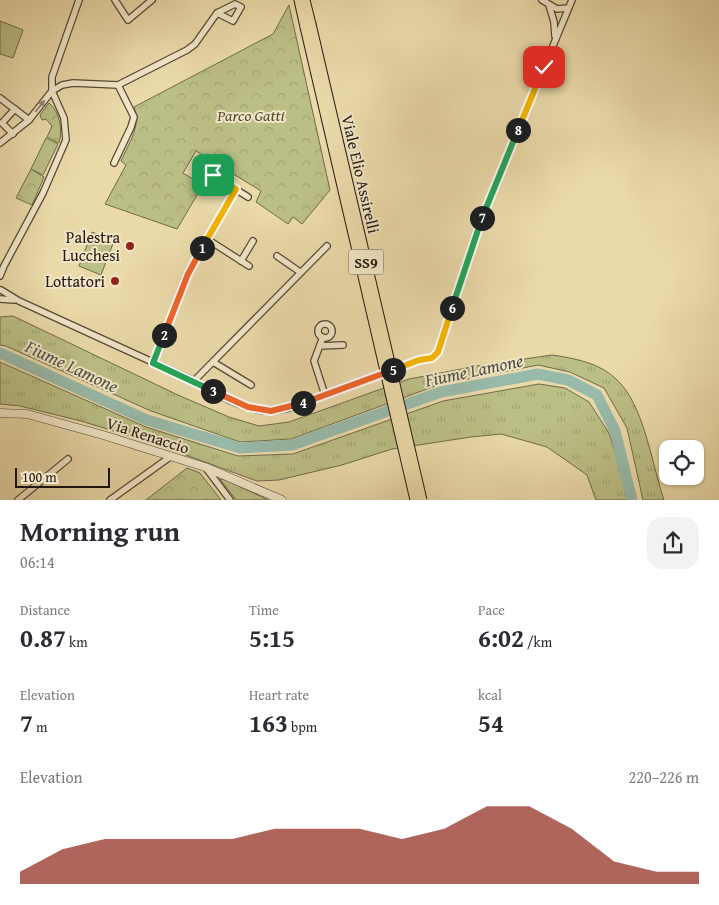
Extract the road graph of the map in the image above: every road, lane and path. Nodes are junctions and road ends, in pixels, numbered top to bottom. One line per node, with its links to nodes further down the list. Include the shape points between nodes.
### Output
1 (79, 0): 15 (street, via 52,76)
2 (116, 0): 3 (street, via 128,20)
3 (152, 0)
4 (299, 0): 12 (main road, Viale Elio Assirelli / SS9)
5 (305, 0): 12 (main road, Viale Elio Assirelli / SS9)
6 (542, 0): 9 (street)
7 (572, 0): 10 (street)
8 (236, 2): 11 (street); 11 (street, via 241,7 233,21)
9 (549, 4): 10 (street, via 557,9); 13 (street)
10 (568, 8): 13 (street)
11 (217, 14): 14 (street, via 187,50)
12 (308, 25): 53 (main road, Viale Elio Assirelli / SS9, bridge); 54 (main road, Viale Elio Assirelli / SS9, bridge)
13 (555, 38): 44 (street, via 478,226 438,352 432,358)
14 (118, 85): 15 (street, via 73,83); 21 (street, via 134,118)
15 (52, 91): 18 (street, one-way to 15); 31 (street, via 64,118 66,140 43,193)
16 (0, 98): 17 (street)
17 (14, 109): 18 (street); 19 (street, via 2,123)
18 (29, 120): 19 (street)
19 (13, 134): 20 (street)
20 (0, 143)
21 (114, 163)
22 (213, 175): 23 (street)
23 (236, 189): 24 (street); 25 (street)
24 (248, 197)
25 (207, 239): 29 (street); 41 (street, via 188,274)
26 (253, 241): 29 (street)
27 (326, 246): 32 (street)
28 (277, 256): 32 (street)
29 (241, 261): 30 (street)
30 (249, 266)
31 (2, 268): 33 (street)
32 (300, 272): 40 (street)
33 (0, 276)
34 (0, 289): 35 (street); 36 (street)
35 (0, 298): 36 (street)
36 (19, 301): 41 (street)
37 (323, 337): 39 (street)
38 (343, 345): 39 (street)
39 (320, 346): 44 (street, via 314,362)
40 (213, 362): 42 (street); 43 (street)
41 (153, 363): 42 (street)
42 (194, 381): 44 (street, via 248,407 271,411)
43 (251, 385)
44 (324, 395)
45 (0, 412): 46 (street, Via Renaccio, via 27,414 68,424)
46 (170, 456): 48 (street, Via Renaccio); 50 (street)
47 (68, 460): 49 (street)
48 (205, 467): 51 (street); 52 (street, Via Renaccio)
49 (18, 500)
50 (110, 500)
51 (230, 500)
52 (282, 500)
53 (415, 500)
54 (422, 500)

